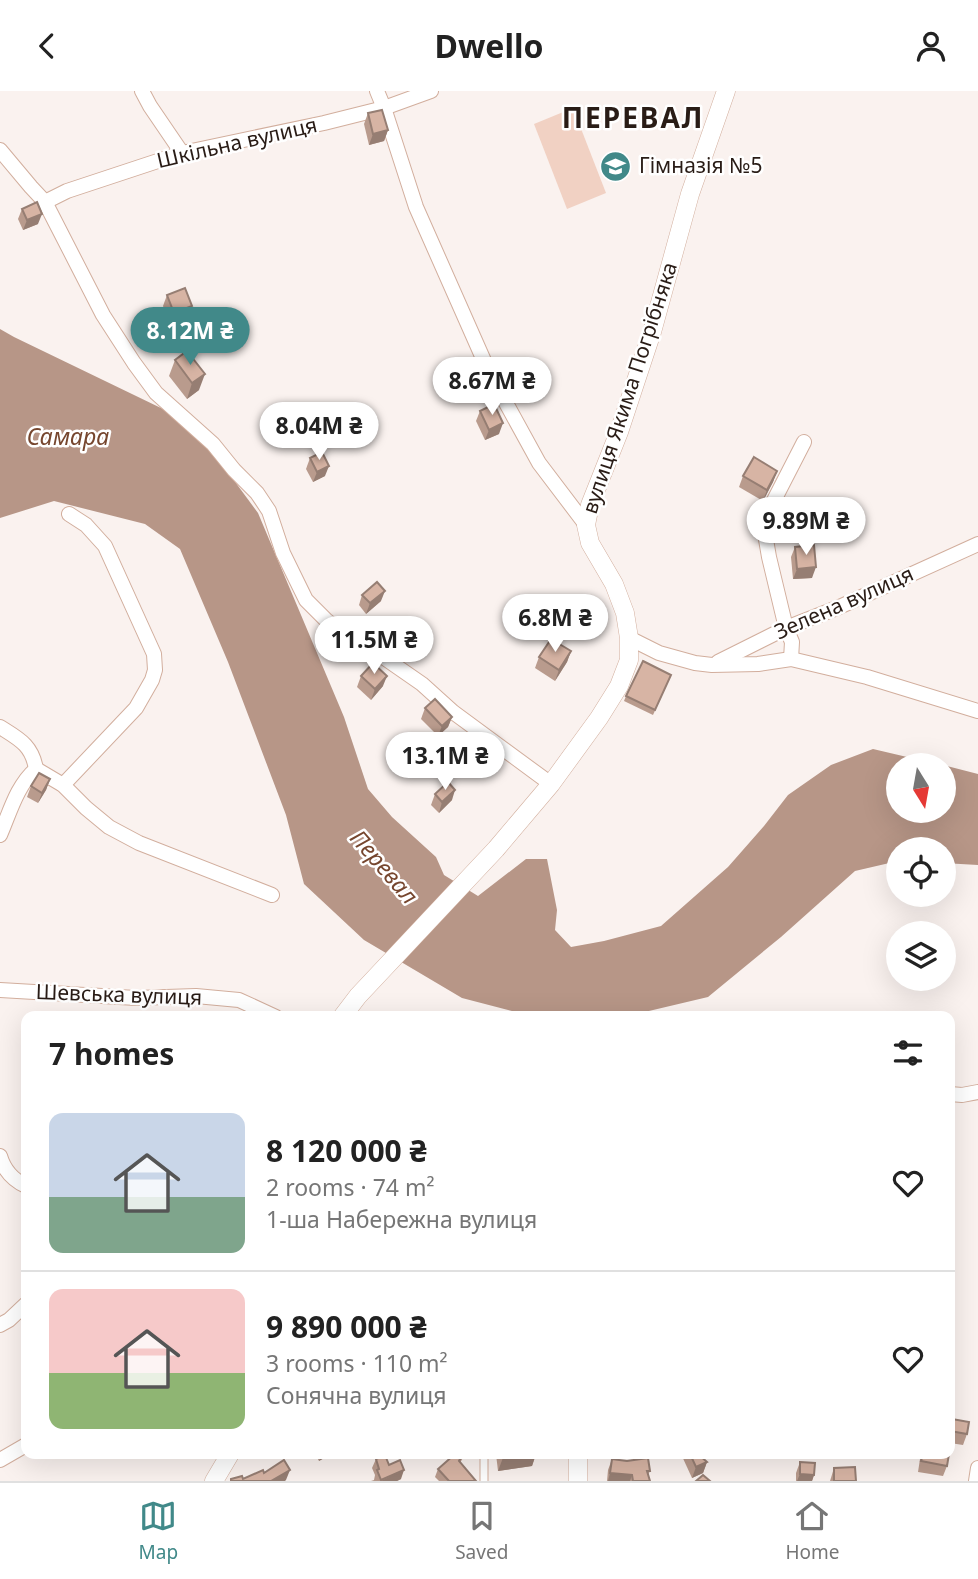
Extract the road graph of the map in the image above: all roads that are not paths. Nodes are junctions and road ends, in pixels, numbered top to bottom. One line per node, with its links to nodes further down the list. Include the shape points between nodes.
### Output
1 (142, 91): 7 (street)
2 (377, 91): 5 (street)
3 (431, 91): 5 (street, Шкільна вулиця)
4 (726, 91): 11 (street, вулиця Якима Погрібняка, via 690,194 652,332)
5 (384, 108): 7 (street, Шкільна вулиця); 11 (street, via 416,207 489,372 539,463)
6 (0, 150): 8 (street)
7 (182, 153): 8 (street, Шкільна вулиця)
8 (46, 202): 20 (street, via 103,315 134,363 156,393 213,444 269,511 306,600 341,632 422,684)
9 (804, 442): 13 (street, via 765,516 769,557)
10 (69, 514): 21 (street, via 105,546 154,654 155,670 136,708)
11 (586, 525): 14 (street, via 590,543 614,584)
12 (978, 544): 13 (street, Зелена вулиця)
13 (786, 628): 15 (street, via 792,642); 16 (street, Зелена вулиця)
14 (629, 638): 16 (street, via 659,653); 20 (street, via 629,660 618,686)
15 (791, 659): 16 (street); 17 (street)
16 (712, 665)
17 (978, 711)
18 (0, 727): 19 (street, via 29,748)
19 (36, 769): 21 (street); 22 (street, via 18,793)
20 (551, 784): 26 (street)
21 (63, 785): 23 (street, via 109,827 139,843)
22 (0, 835)
23 (272, 895)
24 (0, 991): 25 (street, Шевська вулиця, via 136,998 196,996 239,1000)
25 (263, 1011)
26 (347, 1011)
27 (978, 1092): 28 (street)
28 (955, 1094)
29 (0, 1156): 30 (street, via 2,1165)
30 (21, 1184)
31 (21, 1308): 32 (street)
32 (0, 1325)
33 (21, 1448): 37 (street)
34 (224, 1459): 39 (street)
35 (484, 1459): 40 (lane)
36 (577, 1459): 41 (street)
37 (0, 1460)
38 (978, 1468): 42 (street)
39 (214, 1481)
40 (484, 1481)
41 (578, 1481)
42 (976, 1481)

